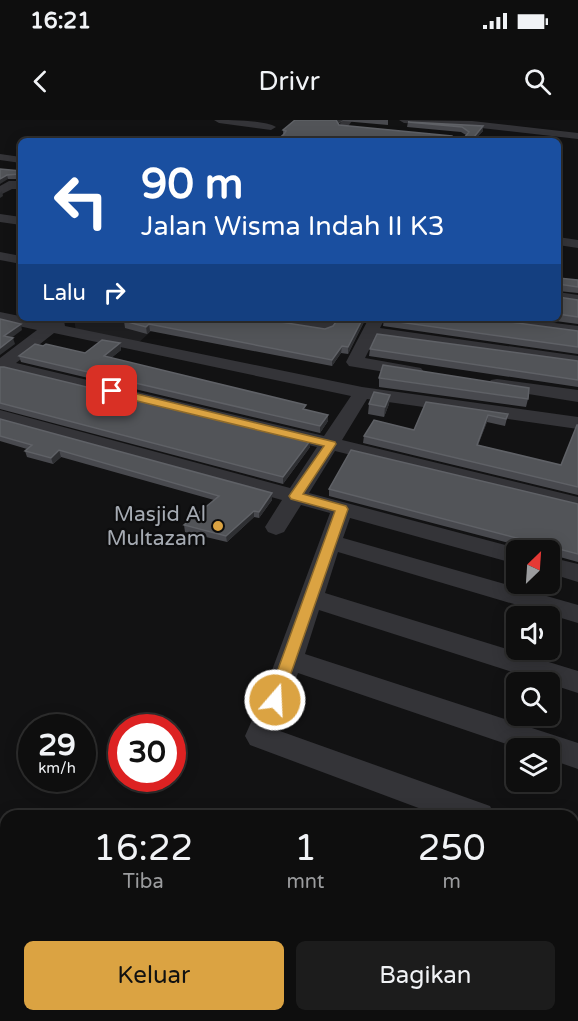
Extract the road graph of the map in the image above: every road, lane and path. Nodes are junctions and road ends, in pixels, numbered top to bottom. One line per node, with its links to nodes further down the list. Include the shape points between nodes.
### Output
1 (219, 120): 5 (street)
2 (404, 120): 4 (street)
3 (348, 125): 7 (street)
4 (496, 127): 6 (street); 8 (street)
5 (274, 129)
6 (578, 135)
7 (338, 138)
8 (489, 138)
9 (0, 157): 10 (street)
10 (18, 160)
11 (0, 218): 12 (street)
12 (18, 221)
13 (561, 232): 14 (street)
14 (578, 235)
15 (561, 241): 16 (street)
16 (578, 244)
17 (0, 256): 18 (street)
18 (18, 259)
19 (561, 297): 20 (street)
20 (578, 300)
21 (0, 317): 22 (street)
22 (18, 320)
23 (21, 321): 28 (street)
24 (299, 321): 26 (street)
25 (502, 321): 29 (street)
26 (328, 323)
27 (373, 325): 30 (street); 32 (street, via 355,361 358,364)
28 (47, 326): 31 (street); 34 (street)
29 (578, 331)
30 (578, 361)
31 (1, 365): 38 (street)
32 (428, 374)
33 (474, 381): 35 (street)
34 (362, 393): 37 (street); 38 (street)
35 (578, 396)
36 (0, 416): 39 (street)
37 (578, 423)
38 (331, 444): 39 (street); 40 (street)
39 (296, 496): 41 (street); 42 (street)
40 (578, 504)
41 (342, 509): 43 (street); 44 (street)
42 (276, 527)
43 (330, 542): 47 (street); 48 (street)
44 (506, 553)
45 (560, 568): 46 (street)
46 (578, 573)
47 (311, 598): 49 (street); 50 (street)
48 (578, 615)
49 (289, 659): 51 (street); 52 (street, via 260,736)
50 (578, 682)
51 (578, 756)
52 (463, 810)

